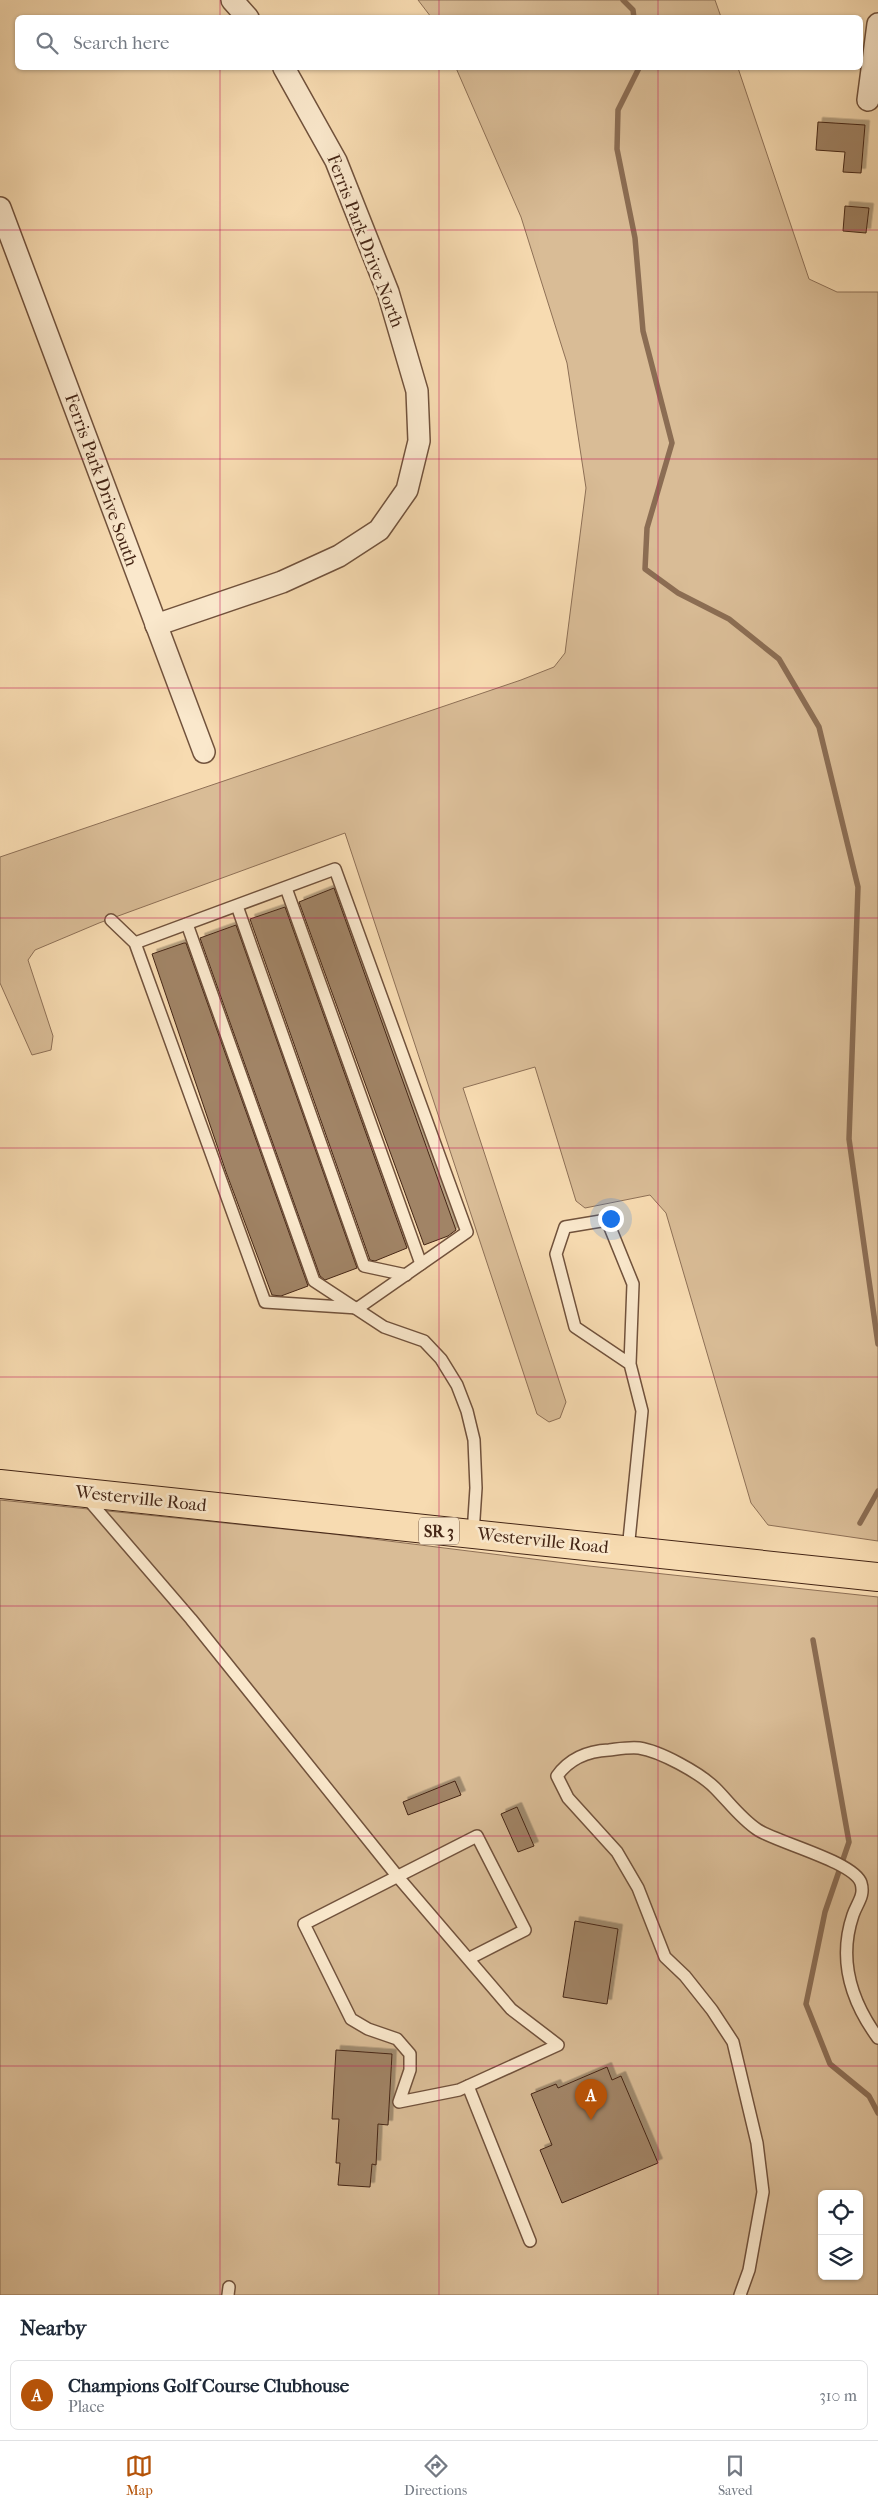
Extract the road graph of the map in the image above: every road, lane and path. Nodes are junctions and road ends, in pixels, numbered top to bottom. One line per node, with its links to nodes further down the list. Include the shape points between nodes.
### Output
1 (232, 0): 2 (street)
2 (245, 15)
3 (878, 24): 5 (street)
4 (285, 70): 7 (street, Ferris Park Drive North, via 336,162 388,292 417,391 420,441 407,490 379,530 339,556 282,582)
5 (868, 100)
6 (0, 208): 7 (street, Ferris Park Drive South)
7 (156, 625): 8 (street, Ferris Park Drive South)
8 (204, 752)
9 (286, 888): 10 (lane); 14 (lane); 14 (lane, via 335,869 466,1232)
10 (237, 906): 12 (lane); 15 (lane, via 364,1266)
11 (111, 920): 13 (lane)
12 (187, 924): 13 (lane); 16 (lane, via 314,1281)
13 (135, 944): 16 (lane, via 265,1302)
14 (421, 1264): 15 (lane)
15 (406, 1275): 16 (lane)
16 (358, 1308): 20 (lane, via 384,1326 424,1341 441,1359 457,1385 474,1440 476,1488)
17 (630, 1364): 17 (lane, via 633,1284 607,1220 565,1227 556,1254 575,1327); 21 (lane, via 642,1411)
18 (0, 1484): 19 (main road, Westerville Road / SR 3)
19 (82, 1493): 20 (main road, Westerville Road / SR 3); 23 (lane, via 191,1619)
20 (473, 1534): 21 (main road, Westerville Road / SR 3)
21 (628, 1550): 22 (main road, Westerville Road / SR 3)
22 (878, 1577)
23 (398, 1877): 24 (lane); 24 (lane, via 477,1836 525,1930); 26 (lane, via 304,1924 351,2019 398,2040 410,2054 410,2070 400,2102)
24 (470, 1958): 26 (lane, via 511,2009 558,2044)
25 (878, 2038): 28 (lane, via 863,2018 850,1988 846,1943 862,1897 861,1883 850,1870 759,1831 714,1786 680,1763 640,1748 593,1751 564,1766 557,1776 568,1798 617,1852 638,1888 665,1957 712,2010 733,2042 757,2143 762,2192 749,2270)
26 (468, 2086): 27 (lane)
27 (530, 2241)
28 (740, 2295)

